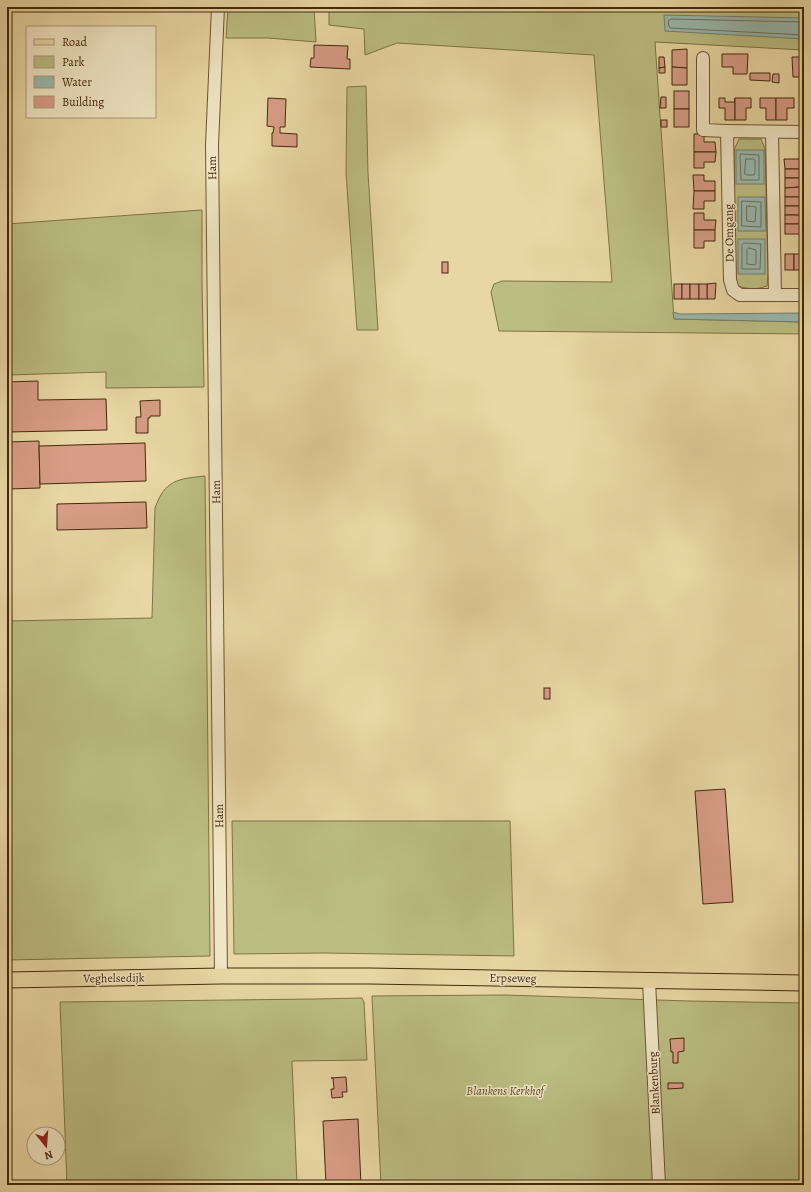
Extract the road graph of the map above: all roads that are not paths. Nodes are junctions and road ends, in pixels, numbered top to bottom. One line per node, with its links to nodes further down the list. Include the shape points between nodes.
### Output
1 (218, 7): 8 (street, Ham, via 212,145)
2 (703, 58): 3 (street, via 702,130)
3 (727, 131): 4 (street); 7 (street, De Omgang, via 730,280 734,290 740,295)
4 (772, 132): 5 (street); 7 (street)
5 (804, 132)
6 (804, 295): 7 (street, De Omgang)
7 (775, 296)
8 (221, 976): 9 (main road, Veghelsedijk); 10 (main road, Erpseweg)
9 (7, 980)
10 (649, 981): 11 (main road, Erpseweg); 12 (street, Blankenburg)
11 (804, 983)
12 (659, 1185)

